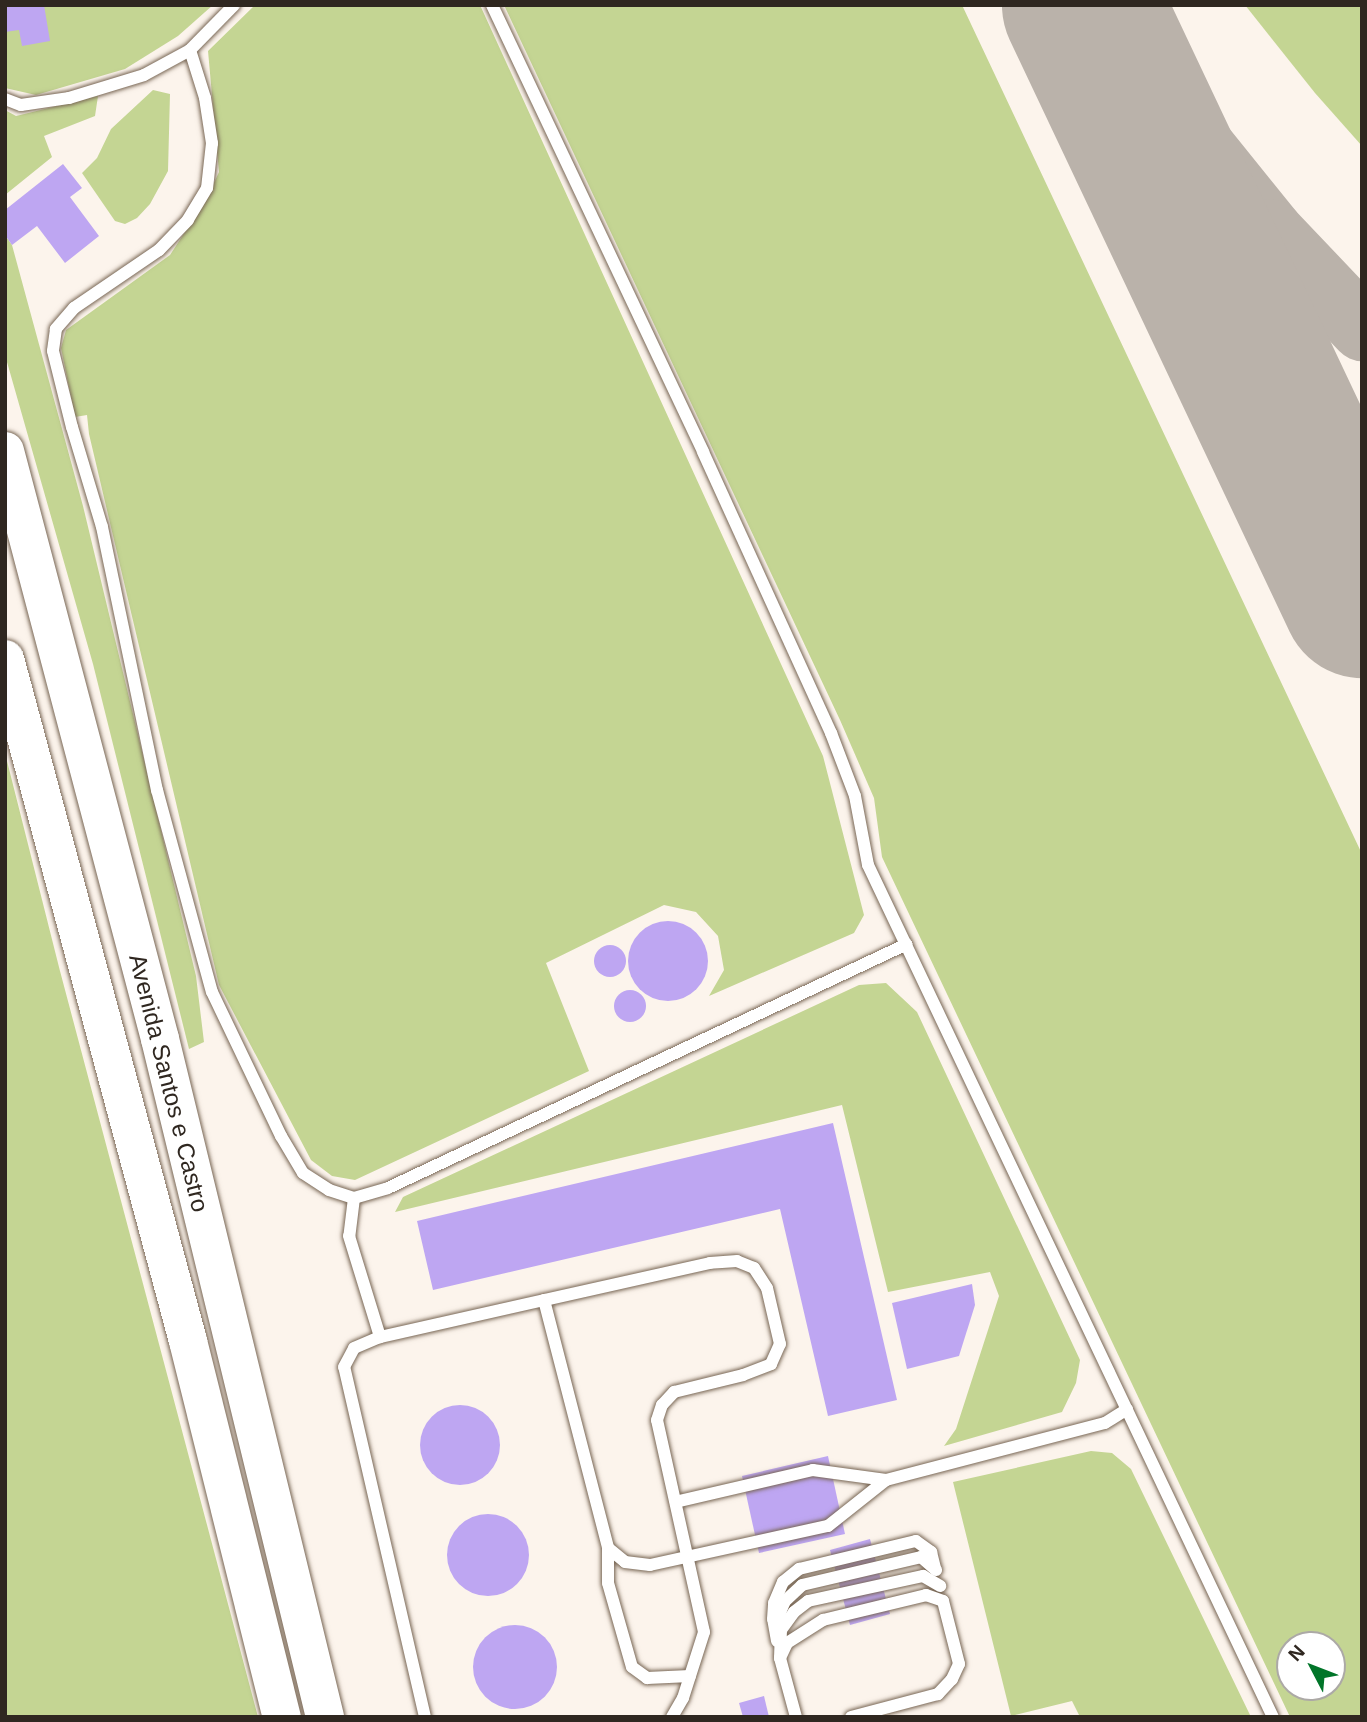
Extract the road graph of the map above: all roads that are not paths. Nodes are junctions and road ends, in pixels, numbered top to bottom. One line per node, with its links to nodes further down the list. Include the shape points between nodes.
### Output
1 (234, 5): 3 (lane)
2 (492, 5): 7 (lane, via 831,733 855,796 869,865)
3 (190, 50): 4 (lane, via 144,75 69,98 21,105); 8 (lane, via 205,98 212,143 207,188 188,220 159,250 74,308 56,329 54,351 102,527 158,790 212,992 303,1172 329,1191)
4 (5, 99)
5 (5, 450): 21 (main road, Avenida Santos e Castro, via 160,1039)
6 (5, 659): 20 (main road, Avenida Santos e Castro, via 188,1341)
7 (907, 944): 8 (lane, via 388,1188); 11 (lane)
8 (354, 1198): 10 (lane, via 349,1236)
9 (544, 1300): 10 (lane); 13 (lane, via 710,1263 737,1261 754,1268 766,1288 780,1343 771,1364 674,1392 662,1405 657,1420); 14 (lane)
10 (380, 1337): 22 (lane, via 354,1348 344,1367)
11 (1127, 1409): 12 (lane, via 1104,1423); 26 (lane)
12 (886, 1480): 13 (lane, via 813,1470); 15 (lane, via 828,1526)
13 (676, 1502): 15 (lane)
14 (608, 1548): 15 (lane, via 625,1562 650,1565); 19 (lane, via 608,1583 632,1667 648,1678)
15 (689, 1558): 19 (lane, via 704,1632)
16 (940, 1586): 17 (lane); 18 (lane, via 923,1576 808,1601 781,1630); 18 (lane, via 935,1568 921,1557 802,1585 785,1601 774,1626)
17 (943, 1601): 18 (lane, via 926,1595 823,1620 787,1643); 25 (lane, via 959,1664 951,1679 938,1694)
18 (780, 1658): 24 (lane)
19 (690, 1676): 23 (lane)
20 (282, 1717)
21 (324, 1717)
22 (425, 1717)
23 (672, 1717)
24 (796, 1717)
25 (851, 1717)
26 (1273, 1717)

